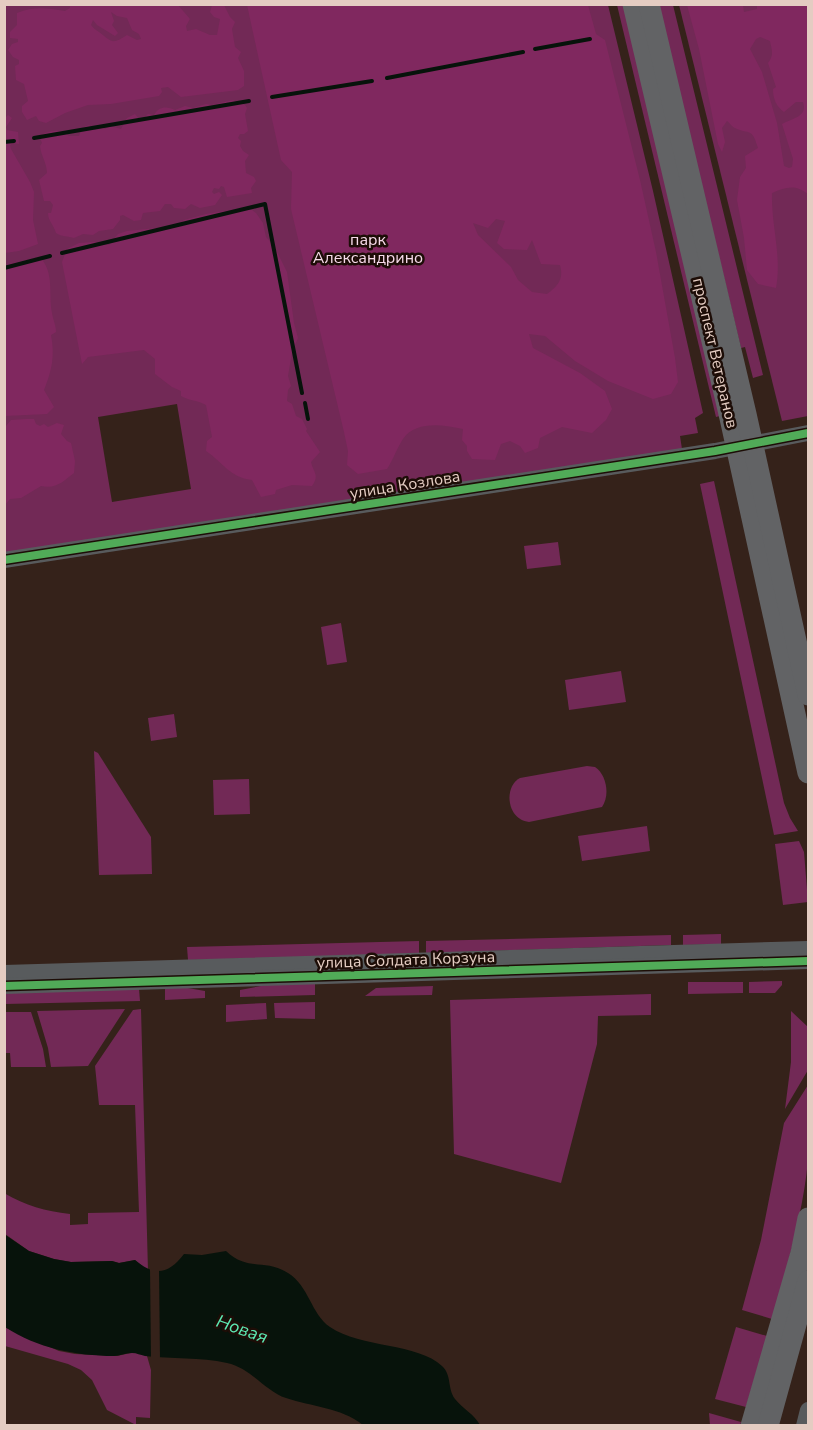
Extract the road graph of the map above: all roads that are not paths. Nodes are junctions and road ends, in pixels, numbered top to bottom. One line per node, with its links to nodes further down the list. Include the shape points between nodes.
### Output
1 (633, 4): 4 (main road, проспект Ветеранов)
2 (649, 4): 4 (main road, проспект Ветеранов)
3 (808, 433): 4 (street, улица Козлова)
4 (745, 445): 5 (street, улица Козлова); 6 (main road, проспект Ветеранов); 7 (main road, проспект Ветеранов)
5 (4, 560)
6 (808, 695)
7 (808, 773)
8 (808, 949): 10 (street, улица Солдата Корзуна)
9 (808, 961): 11 (street, улица Солдата Корзуна)
10 (4, 973)
11 (4, 986)
12 (808, 1218): 15 (main road)
13 (808, 1281): 16 (main road)
14 (808, 1410): 17 (street)
15 (751, 1425)
16 (768, 1425)
17 (804, 1425)

